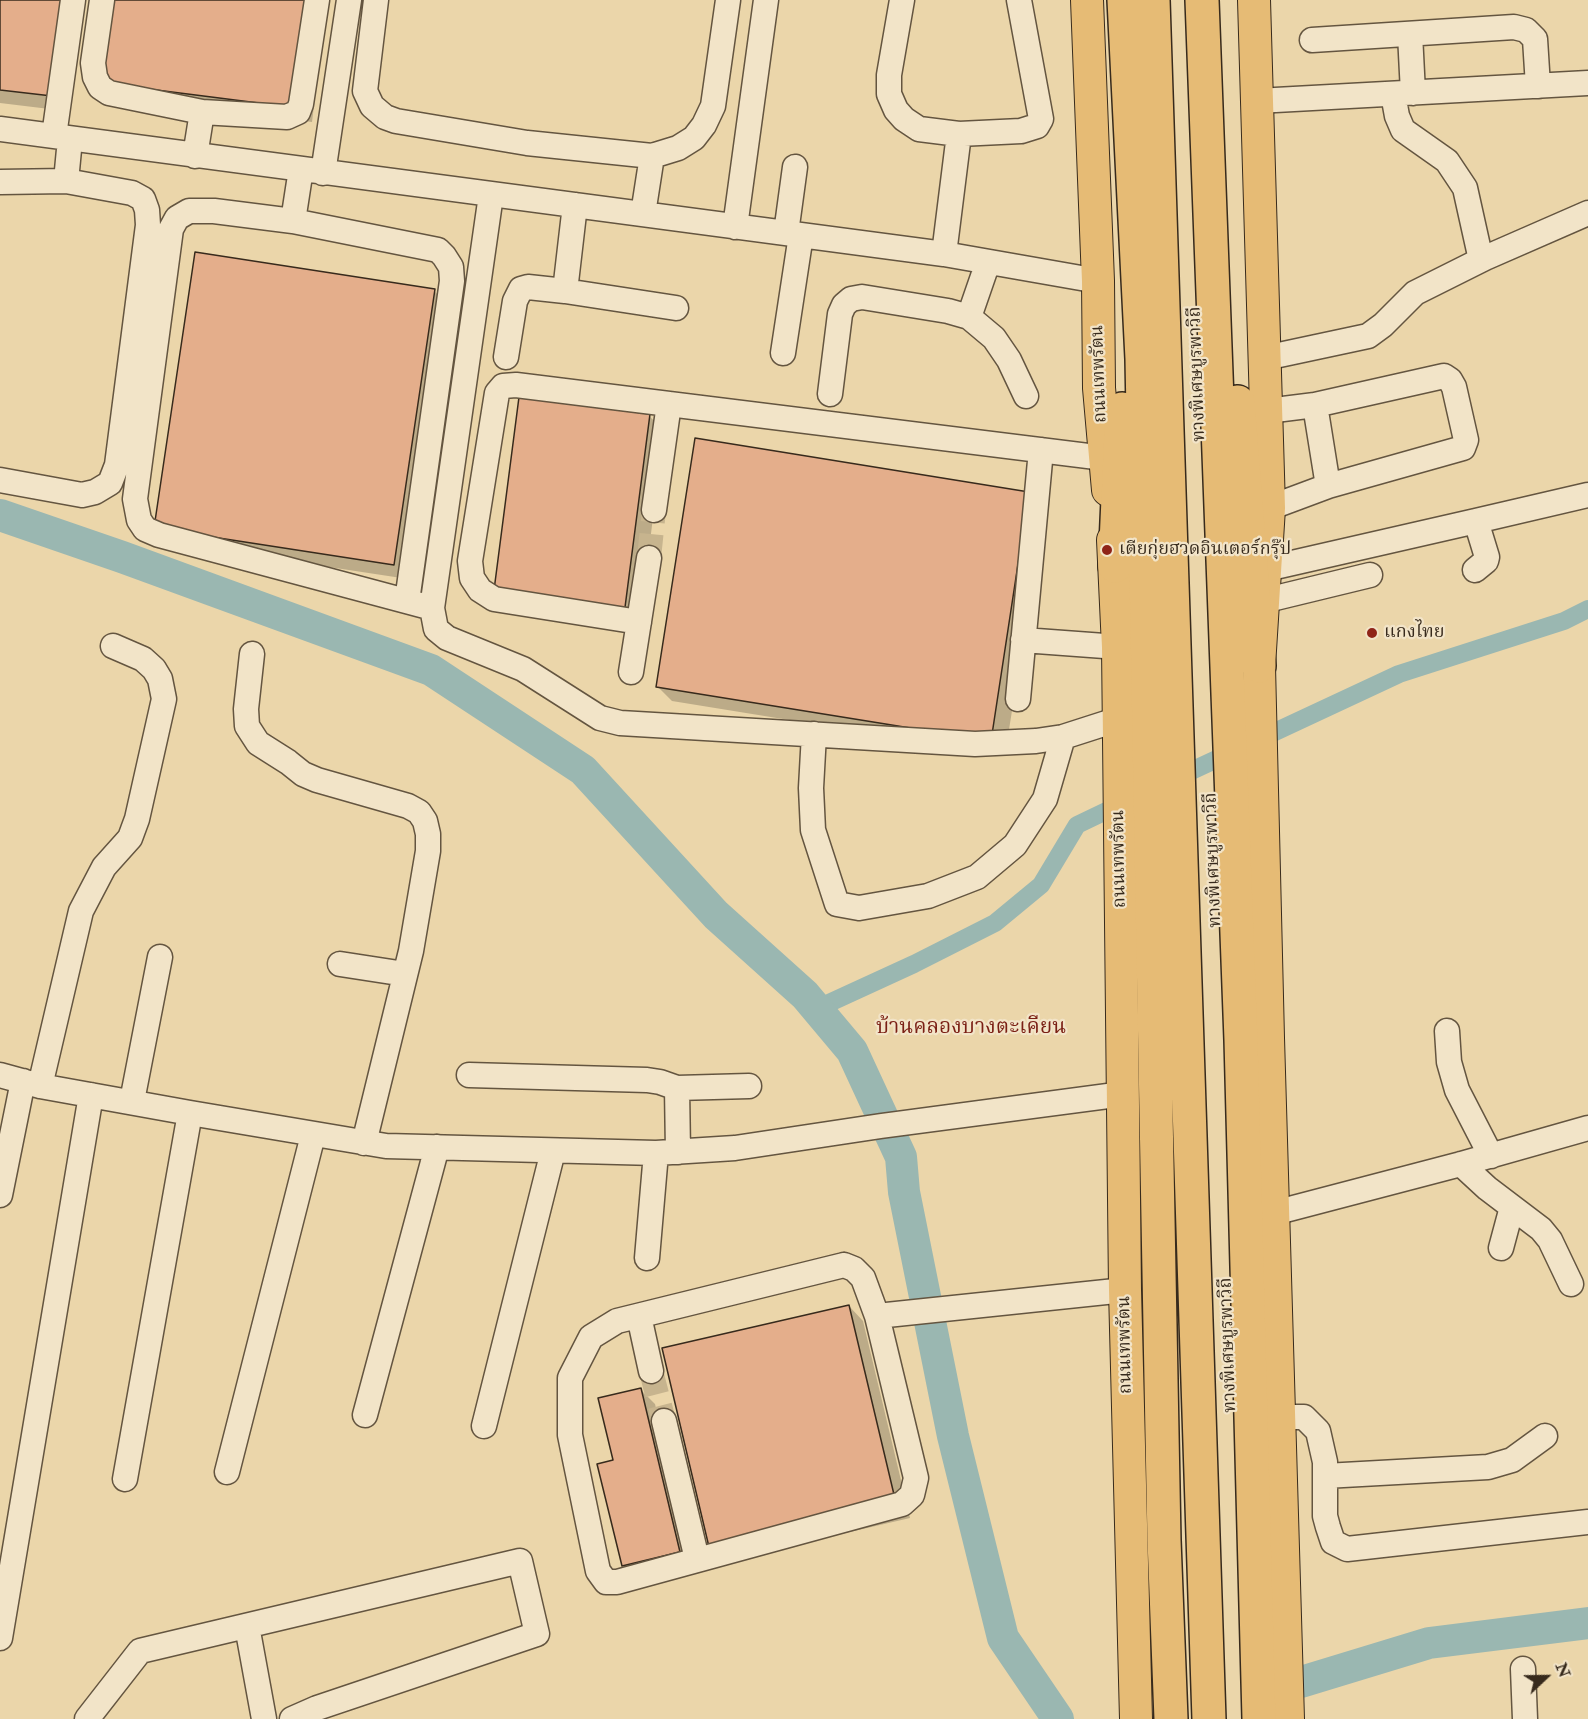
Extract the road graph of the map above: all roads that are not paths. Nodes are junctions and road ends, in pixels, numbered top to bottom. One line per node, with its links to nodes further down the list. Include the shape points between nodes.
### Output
1 (74, 0): 27 (street)
2 (102, 0): 24 (street, via 93,63 100,87 109,93)
3 (318, 0): 24 (street, via 298,112 287,117)
4 (348, 0): 31 (street)
5 (376, 0): 29 (street, via 365,91 372,106 384,117 528,143)
6 (728, 0): 29 (street, via 713,106 704,125 694,138 678,148)
7 (766, 0): 39 (street)
8 (902, 0): 26 (street, via 889,94 896,110 919,129)
9 (1019, 0): 26 (street, via 1041,119 1037,126 1021,131)
10 (1087, 0): 44 (main road, ถนนเทพรัตน)
11 (1112, 0): 65 (highway, via 1124,364)
12 (1124, 0): 131 (highway, ถนนเทพรัตน, via 1142,359)
13 (1154, 0): 132 (highway, ทางพิเศษบูรพาวิถี)
14 (1186, 0): 133 (highway, ทางพิเศษบูรพาวิถี)
15 (1202, 0): 134 (highway, via 1241,1040)
16 (1224, 0): 77 (highway, via 1235,356)
17 (1254, 0): 23 (main road)
18 (1410, 34): 19 (street); 21 (street, via 1514,27 1526,30 1535,39); 22 (street)
19 (1312, 40)
20 (1588, 83): 21 (street)
21 (1538, 86): 22 (street)
22 (1403, 93): 23 (street); 42 (street, via 1397,116 1403,130 1447,161 1465,188)
23 (1257, 101): 50 (main road)
24 (202, 111): 28 (street)
25 (0, 129): 27 (street)
26 (959, 134): 41 (street)
27 (62, 138): 28 (street); 32 (street)
28 (195, 156): 31 (street)
29 (652, 156): 37 (street)
30 (795, 166): 40 (street)
31 (312, 171): 34 (street); 38 (street)
32 (66, 181): 33 (street); 58 (street, via 132,193 143,199 147,210 117,465 110,483 82,495)
33 (0, 182)
34 (492, 195): 35 (street); 71 (street)
35 (575, 206): 37 (street); 45 (street)
36 (1588, 213): 42 (street)
37 (643, 214): 39 (street)
38 (293, 221): 69 (street, via 438,250 451,267); 69 (street, via 189,211 177,218 171,229 135,499 139,520 145,529 159,535)
39 (735, 226): 40 (street)
40 (794, 234): 41 (street); 48 (street)
41 (944, 254): 43 (street)
42 (1481, 261): 50 (street, via 1415,293 1368,336)
43 (988, 262): 44 (street); 47 (street)
44 (1098, 281): 57 (main road, ถนนเทพรัตน)
45 (565, 291): 46 (street); 49 (street, via 521,289 515,301)
46 (676, 308)
47 (969, 316): 51 (street, via 862,297 851,299 840,314); 52 (street, via 994,338)
48 (783, 353)
49 (506, 357)
50 (1265, 358): 55 (main road)
51 (830, 394)
52 (1026, 396)
53 (669, 404): 56 (street); 62 (street); 72 (street, via 503,386 496,393 471,561 472,578 480,590 494,599)
54 (1315, 405): 55 (street); 59 (street); 59 (street, via 1444,376 1454,387 1466,440 1462,448)
55 (1267, 411): 61 (main road)
56 (1041, 450): 57 (street); 73 (street)
57 (1104, 458): 65 (main road, ถนนเทพรัตน)
58 (0, 480)
59 (1328, 486): 61 (street)
60 (1588, 495): 63 (street)
61 (1269, 508): 66 (main road)
62 (654, 510)
63 (1476, 521): 66 (street); 67 (street, via 1487,557)
64 (649, 558): 72 (street)
65 (1115, 566): 75 (main road, ถนนเทพรัตน)
66 (1266, 568): 70 (main road)
67 (1475, 570)
68 (1370, 574): 70 (street)
69 (407, 601): 71 (street)
70 (1263, 601): 77 (main road)
71 (432, 608): 81 (street, via 436,629 447,638 522,669 600,718 620,723)
72 (639, 622): 78 (street)
73 (1023, 640): 75 (street); 79 (street)
74 (113, 646): 88 (street, via 143,659 154,669 164,699 134,829 104,867 81,910)
75 (1118, 647): 80 (main road, ถนนเทพรัตน)
76 (252, 654): 85 (street, via 247,726 258,743 303,774 408,806 425,821 428,851)
77 (1259, 666): 105 (main road)
78 (632, 672)
79 (1018, 699)
80 (1119, 719): 82 (street); 91 (main road, ถนนเทพรัตน)
81 (814, 734): 82 (street, via 975,744); 82 (street, via 813,830 837,904 859,908 928,896 977,877 1007,852 1045,799)
82 (1063, 737)
83 (160, 957): 93 (street)
84 (340, 964): 85 (street)
85 (405, 974): 97 (street)
86 (1447, 1032): 101 (street, via 1449,1062 1457,1090)
87 (469, 1075): 90 (street, via 647,1080)
88 (21, 1081): 92 (street); 103 (street)
89 (749, 1086): 90 (street)
90 (677, 1088): 100 (street)
91 (1123, 1094): 100 (street, via 735,1148); 109 (main road, ถนนเทพรัตน)
92 (91, 1095): 93 (street); 124 (street)
93 (132, 1101): 94 (street)
94 (190, 1113): 96 (street); 120 (street)
95 (1588, 1128): 101 (street)
96 (313, 1135): 97 (street); 118 (street)
97 (364, 1143): 98 (street)
98 (437, 1148): 99 (street); 113 (street)
99 (553, 1151): 100 (street); 116 (street)
100 (667, 1153): 107 (street)
101 (1491, 1156): 102 (street)
102 (1461, 1164): 104 (street); 105 (street)
103 (0, 1194)
104 (1512, 1208): 106 (street); 108 (street, via 1550,1240)
105 (1274, 1213): 114 (main road)
106 (1501, 1248)
107 (647, 1258)
108 (1571, 1284)
109 (1125, 1290): 111 (street); 126 (main road, ถนนเทพรัตน)
110 (639, 1316): 111 (street, via 844,1265 863,1278); 112 (street); 122 (street, via 617,1321 591,1337 570,1378 570,1435 598,1571 606,1582 617,1582)
111 (877, 1316): 122 (street, via 916,1478 912,1496 902,1504)
112 (651, 1371)
113 (365, 1415)
114 (1280, 1417): 119 (street, via 1304,1417 1318,1431); 127 (main road)
115 (664, 1421): 122 (street)
116 (484, 1426)
117 (1545, 1436): 119 (street, via 1512,1460 1488,1467)
118 (226, 1472)
119 (1324, 1476): 121 (street, via 1325,1516 1330,1535 1333,1542 1347,1549)
120 (125, 1479)
121 (1588, 1522)
122 (697, 1559)
123 (247, 1626): 128 (street, via 140,1651); 129 (street); 130 (street, via 520,1561 537,1634)
124 (0, 1638)
125 (1523, 1669): 135 (street)
126 (1136, 1704)
127 (1288, 1712)
128 (87, 1719)
129 (264, 1719)
130 (292, 1719)
131 (1171, 1719)
132 (1209, 1719)
133 (1242, 1719)
134 (1259, 1719)
135 (1525, 1719)

